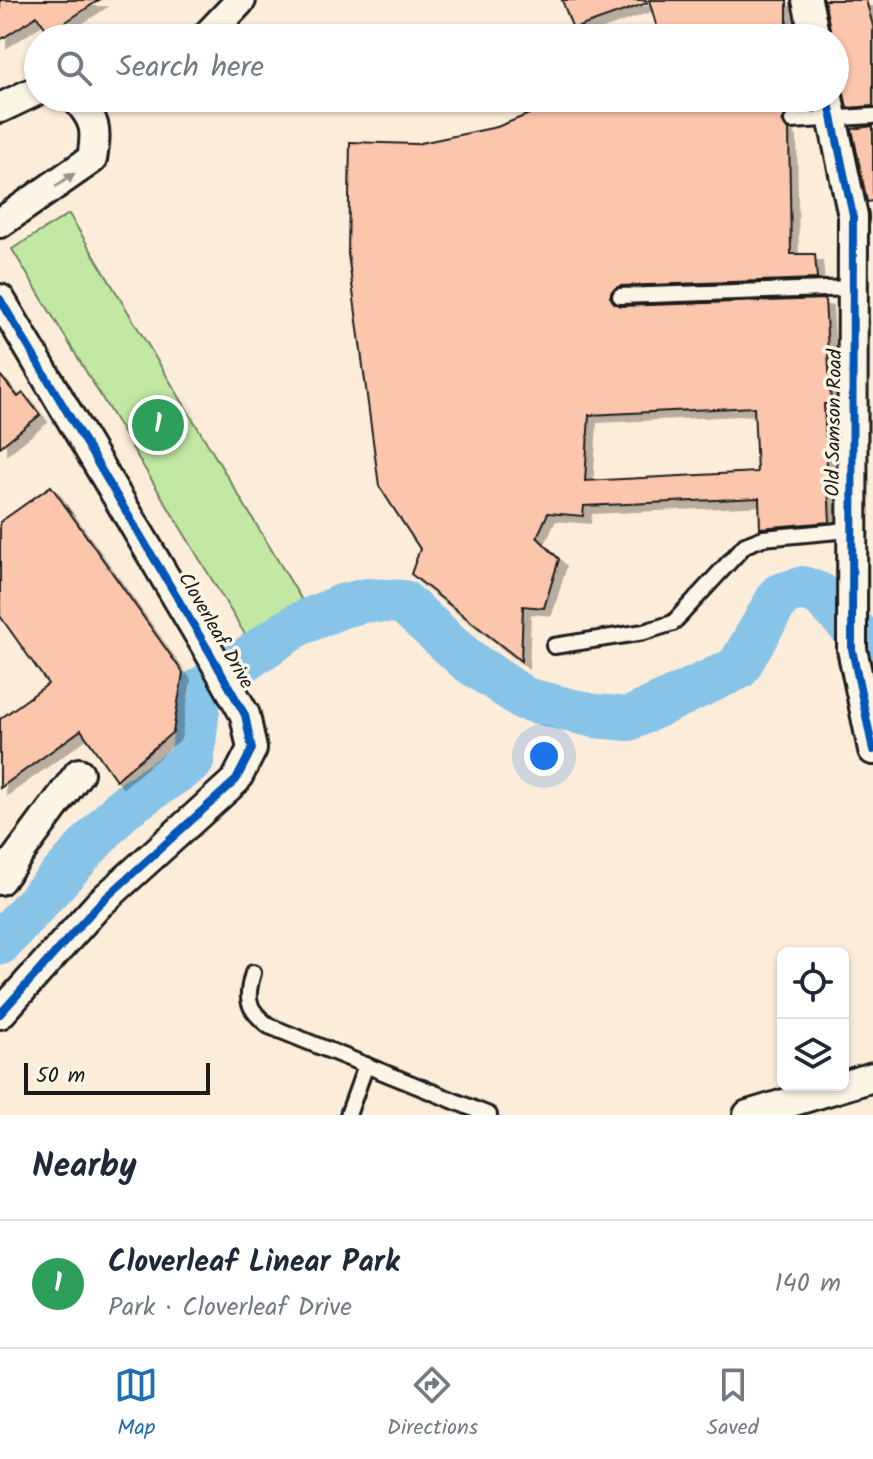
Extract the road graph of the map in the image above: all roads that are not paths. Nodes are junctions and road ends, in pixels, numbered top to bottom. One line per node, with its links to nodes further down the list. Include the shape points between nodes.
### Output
1 (241, 0): 3 (street)
2 (807, 0): 4 (street)
3 (218, 24)
4 (812, 24)
5 (24, 94): 6 (street)
6 (0, 108)
7 (94, 112): 13 (street, one-way to 7, via 92,159 97,132)
8 (820, 112): 12 (lane)
9 (831, 112): 14 (street, Old Samson Road, via 853,216)
10 (848, 112): 11 (lane)
11 (873, 116)
12 (792, 121)
13 (0, 223)
14 (854, 288): 15 (lane); 17 (street, Old Samson Road)
15 (620, 296)
16 (0, 299): 23 (street, Cloverleaf Drive, via 232,692 251,731 252,749 236,780 99,904)
17 (849, 530): 18 (lane, via 763,538 745,545 673,623); 19 (street, Old Samson Road, via 852,649)
18 (554, 646)
19 (873, 750)
20 (79, 773): 21 (street)
21 (0, 880)
22 (253, 973): 24 (lane, via 246,996 251,1011 269,1026)
23 (0, 1014)
24 (366, 1065): 26 (lane); 27 (lane)
25 (873, 1077): 28 (street)
26 (348, 1115)
27 (489, 1115)
28 (748, 1115)

